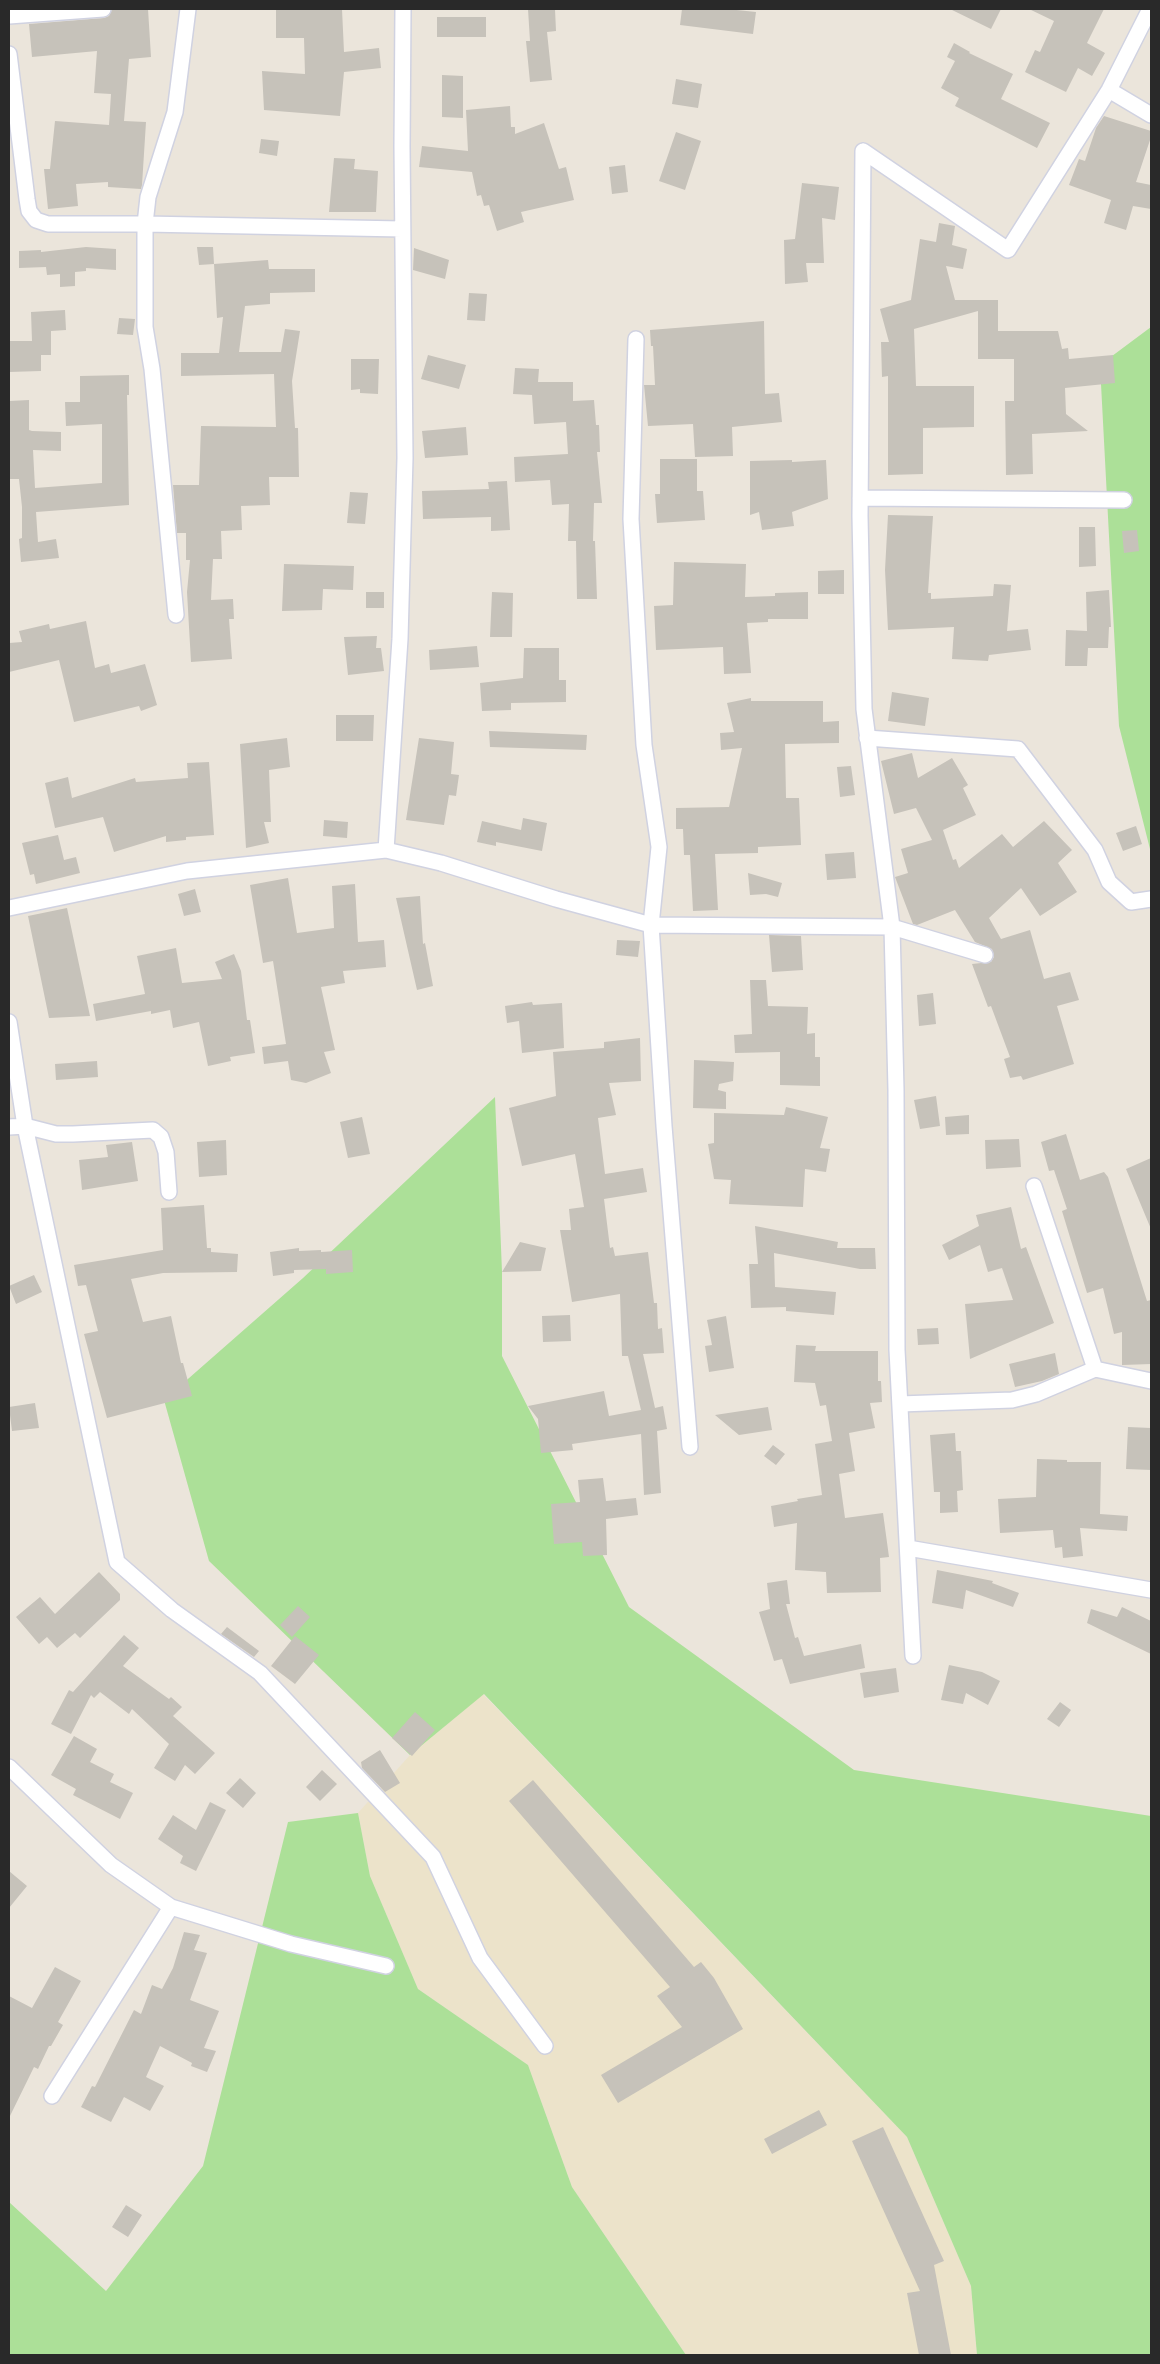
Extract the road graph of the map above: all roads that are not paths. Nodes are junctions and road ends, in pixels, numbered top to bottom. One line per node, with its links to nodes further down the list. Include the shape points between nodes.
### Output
1 (103, 9): 5 (street)
2 (188, 9): 9 (street, via 175,112 148,197)
3 (403, 9): 10 (street)
4 (1150, 9): 7 (street)
5 (9, 16)
6 (9, 54): 9 (street, via 27,199 29,211 36,220 48,224)
7 (1110, 90): 8 (street); 12 (street, via 1008,250 863,150)
8 (1151, 115)
9 (145, 224): 10 (street); 14 (street, via 145,327)
10 (402, 229): 16 (street, via 405,477 400,639)
11 (636, 339): 19 (street, via 631,519 644,745 659,847)
12 (860, 498): 13 (street); 15 (street, via 864,709)
13 (1124, 500)
14 (176, 615)
15 (868, 738): 17 (street, via 1018,749 1095,850 1109,882 1131,902); 20 (street)
16 (386, 850): 18 (street, via 187,871); 19 (street)
17 (1151, 899)
18 (9, 908)
19 (651, 925): 20 (street); 30 (street)
20 (892, 927): 21 (street); 29 (street)
21 (985, 955)
22 (9, 1022): 23 (street)
23 (25, 1126): 24 (street); 26 (street, via 56,1134 153,1130 162,1138 166,1152); 37 (street, via 117,1562 172,1610 260,1673 433,1857 480,1958)
24 (9, 1128)
25 (1034, 1186): 27 (street)
26 (169, 1192)
27 (1095, 1369): 28 (street); 29 (street, via 1036,1394 1012,1400)
28 (1151, 1381)
29 (900, 1404): 31 (street)
30 (690, 1447)
31 (908, 1548): 32 (street); 33 (street)
32 (1151, 1590)
33 (913, 1656)
34 (9, 1767): 35 (street, via 111,1865)
35 (171, 1907): 36 (street, via 291,1944); 38 (street)
36 (386, 1966)
37 (545, 2046)
38 (52, 2096)

